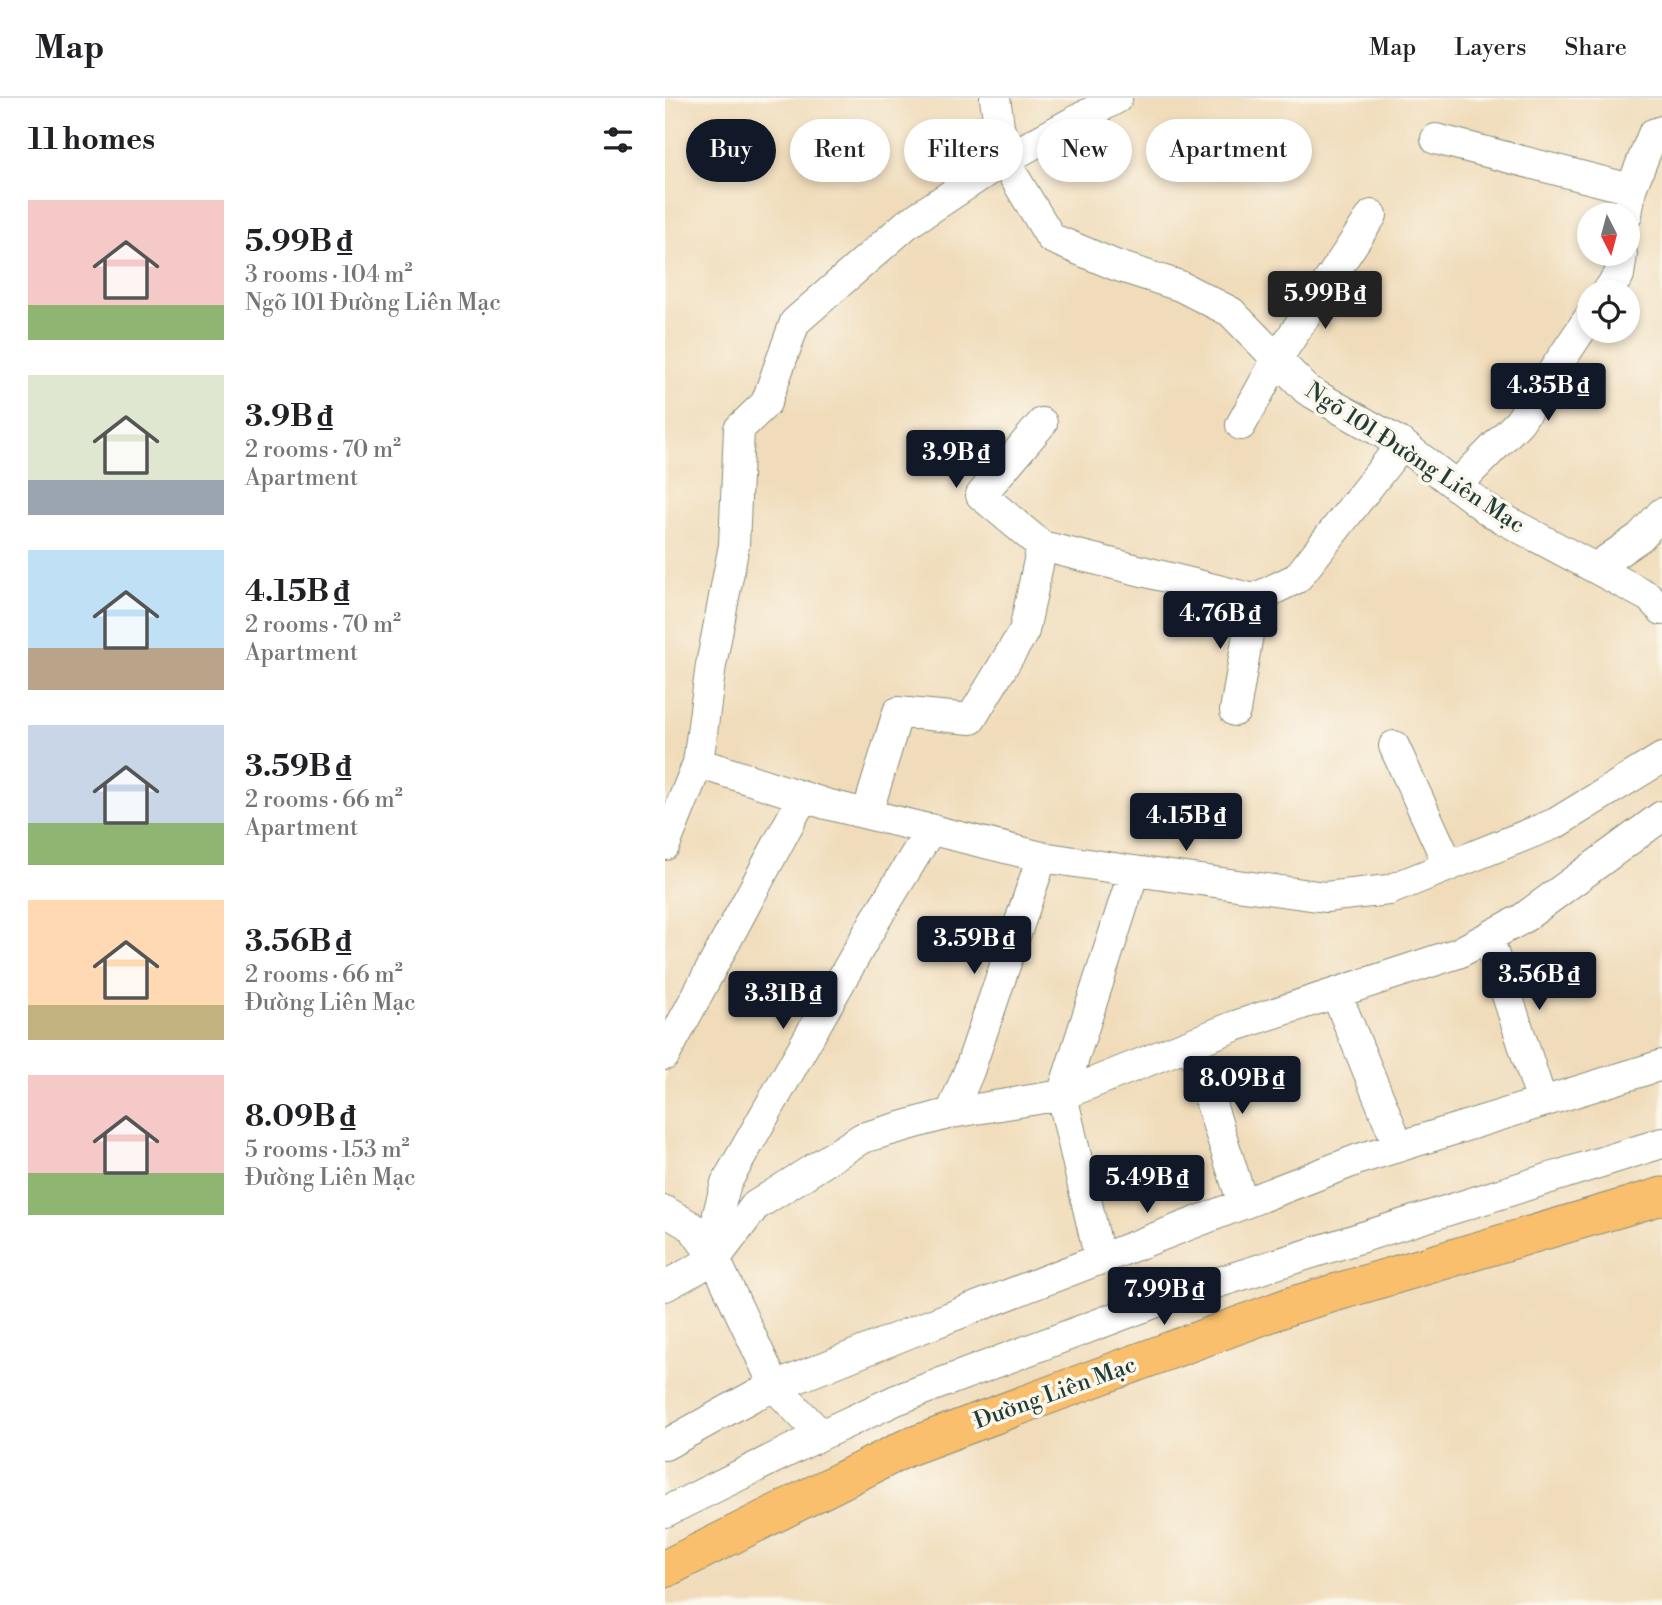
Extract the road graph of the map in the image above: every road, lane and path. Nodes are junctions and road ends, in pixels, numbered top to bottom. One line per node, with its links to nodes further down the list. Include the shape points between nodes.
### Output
1 (995, 98): 3 (street, Ngõ 101 Đường Liên Mạc)
2 (1117, 98): 6 (street)
3 (998, 119)
4 (1662, 131): 9 (street, via 1653,134)
5 (1436, 139): 9 (street)
6 (1023, 150)
7 (971, 182): 25 (street, via 907,224 795,322 766,403 739,429 734,545)
8 (1017, 182): 12 (street, Ngõ 101 Đường Liên Mạc, via 1051,238 1180,286 1231,312)
9 (1629, 202)
10 (1372, 215): 12 (street)
11 (1577, 336): 16 (street, via 1519,422)
12 (1277, 359): 14 (street); 15 (street, Ngõ 101 Đường Liên Mạc, via 1307,390)
13 (1042, 423): 18 (street, via 981,495)
14 (1241, 425)
15 (1402, 444): 16 (street, Ngõ 101 Đường Liên Mạc); 20 (street, via 1297,578)
16 (1456, 486): 19 (street, Ngõ 101 Đường Liên Mạc, via 1492,513)
17 (1662, 513): 19 (street, via 1640,537)
18 (1042, 546): 20 (street); 27 (street, via 1024,631 971,719 898,712)
19 (1595, 568): 21 (street, Ngõ 101 Đường Liên Mạc, via 1649,597)
20 (1254, 598): 22 (street)
21 (1662, 610)
22 (1235, 711)
23 (1394, 746): 32 (street)
24 (1662, 758): 32 (street, via 1556,822)
25 (684, 777): 26 (street); 30 (street)
26 (803, 797): 27 (street); 37 (street)
27 (867, 814): 29 (street)
28 (1662, 816): 34 (street, via 1523,919)
29 (931, 830): 31 (street); 47 (street, via 726,1183)
30 (665, 845)
31 (1042, 857): 33 (street); 41 (street)
32 (1449, 866): 33 (street, via 1389,890 1325,897)
33 (1135, 871): 39 (street)
34 (1488, 937): 35 (street, via 1458,953); 40 (street)
35 (1336, 993): 36 (street); 43 (street)
36 (1192, 1044): 39 (street); 45 (street)
37 (665, 1055)
38 (1662, 1065): 40 (street)
39 (1062, 1095): 41 (street); 48 (street)
40 (1542, 1102): 43 (street)
41 (951, 1113): 47 (street, via 862,1138 755,1206)
42 (1662, 1143): 51 (street, via 1162,1300 896,1400)
43 (1399, 1147): 45 (street)
44 (1662, 1196): 54 (main road, Đường Liên Mạc, via 1290,1306 907,1448)
45 (1243, 1204): 48 (street)
46 (665, 1211): 47 (street, via 692,1227)
47 (715, 1259): 49 (street); 50 (street)
48 (1100, 1260): 50 (street)
49 (665, 1286)
50 (775, 1387): 51 (street); 52 (street)
51 (821, 1435): 53 (street)
52 (665, 1445)
53 (665, 1512)
54 (665, 1569)

